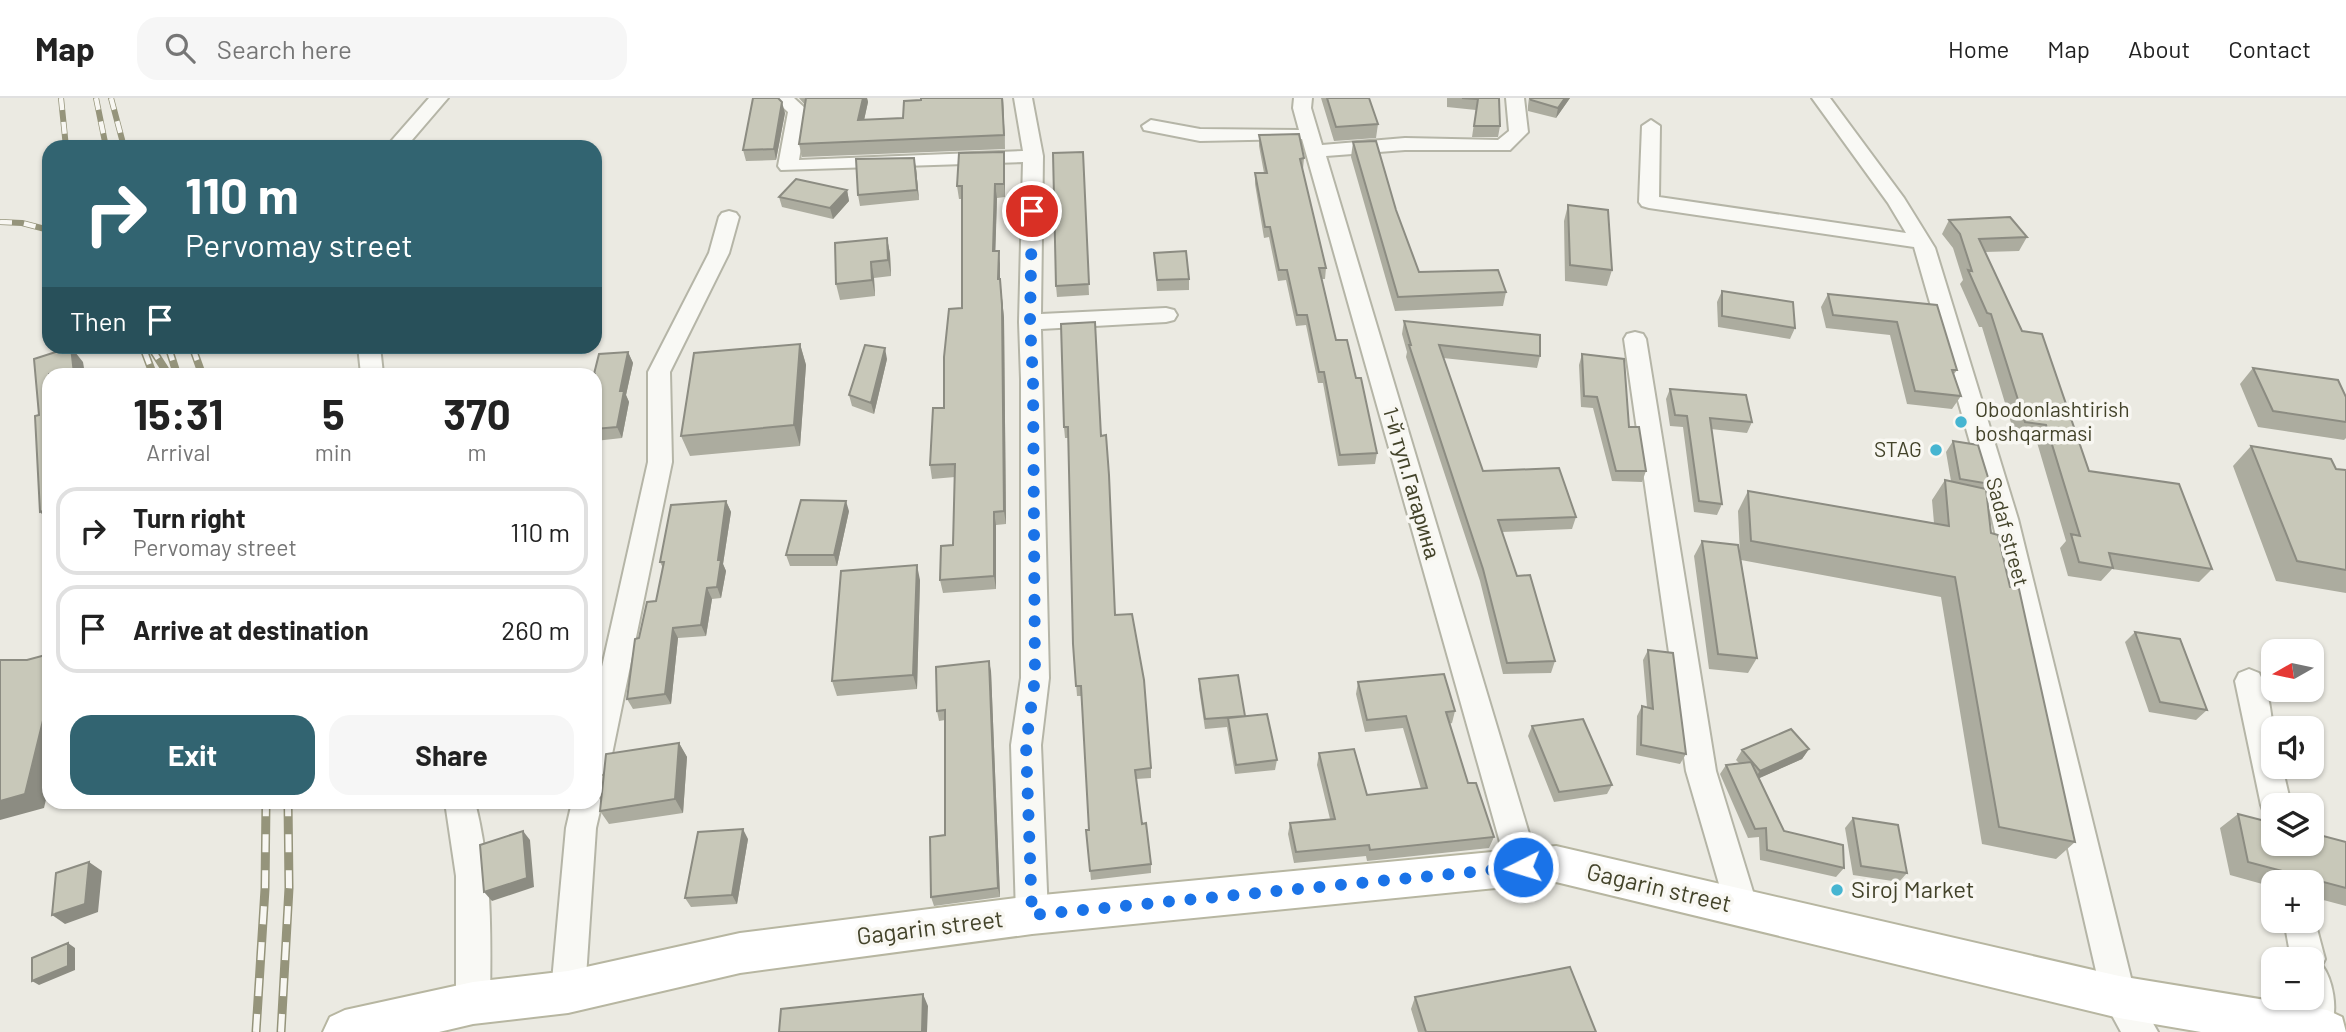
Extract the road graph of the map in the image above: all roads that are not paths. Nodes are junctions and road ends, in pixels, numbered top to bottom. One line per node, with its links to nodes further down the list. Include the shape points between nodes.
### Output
1 (439, 98): 10 (street)
2 (782, 98): 12 (street, via 798,110 788,166)
3 (1023, 98): 12 (street)
4 (1032, 98): 12 (street)
5 (1303, 98): 11 (street, 1-й туп.Гагарина)
6 (1515, 98): 11 (street, via 1519,132 1503,146)
7 (1821, 98): 14 (street, Sadaf street)
8 (1151, 126): 11 (street, via 1200,135)
9 (1651, 126): 14 (street, via 1650,202)
10 (402, 140)
11 (1312, 143): 23 (street, 1-й туп.Гагарина)
12 (1033, 156): 16 (street)
13 (729, 217): 19 (street, via 719,253 659,372 660,462)
14 (1922, 242): 27 (street, Sadaf street, via 2005,519)
15 (1166, 315): 16 (street)
16 (1030, 322): 25 (street, via 1035,678 1026,745)
17 (1635, 339): 24 (street, via 1701,771)
18 (2249, 681): 20 (street)
19 (602, 731)
20 (2273, 793)
21 (462, 809): 28 (street, via 475,909)
22 (585, 809): 26 (street)
23 (1523, 867): 24 (main road, Gagarin street, via 1556,864); 25 (main road, Gagarin street)
24 (1742, 908): 27 (main road, Gagarin street)
25 (1032, 915): 26 (main road, Gagarin street, via 740,953)
26 (568, 992): 28 (main road, Gagarin street)
27 (2119, 997): 29 (main road, Gagarin street, via 2259,1020); 31 (street, Sadaf street); 32 (main road, Gagarin street)
28 (473, 1003): 30 (main road, Gagarin street)
29 (2326, 1010)
30 (345, 1032)
31 (2141, 1032)
32 (2212, 1032)

